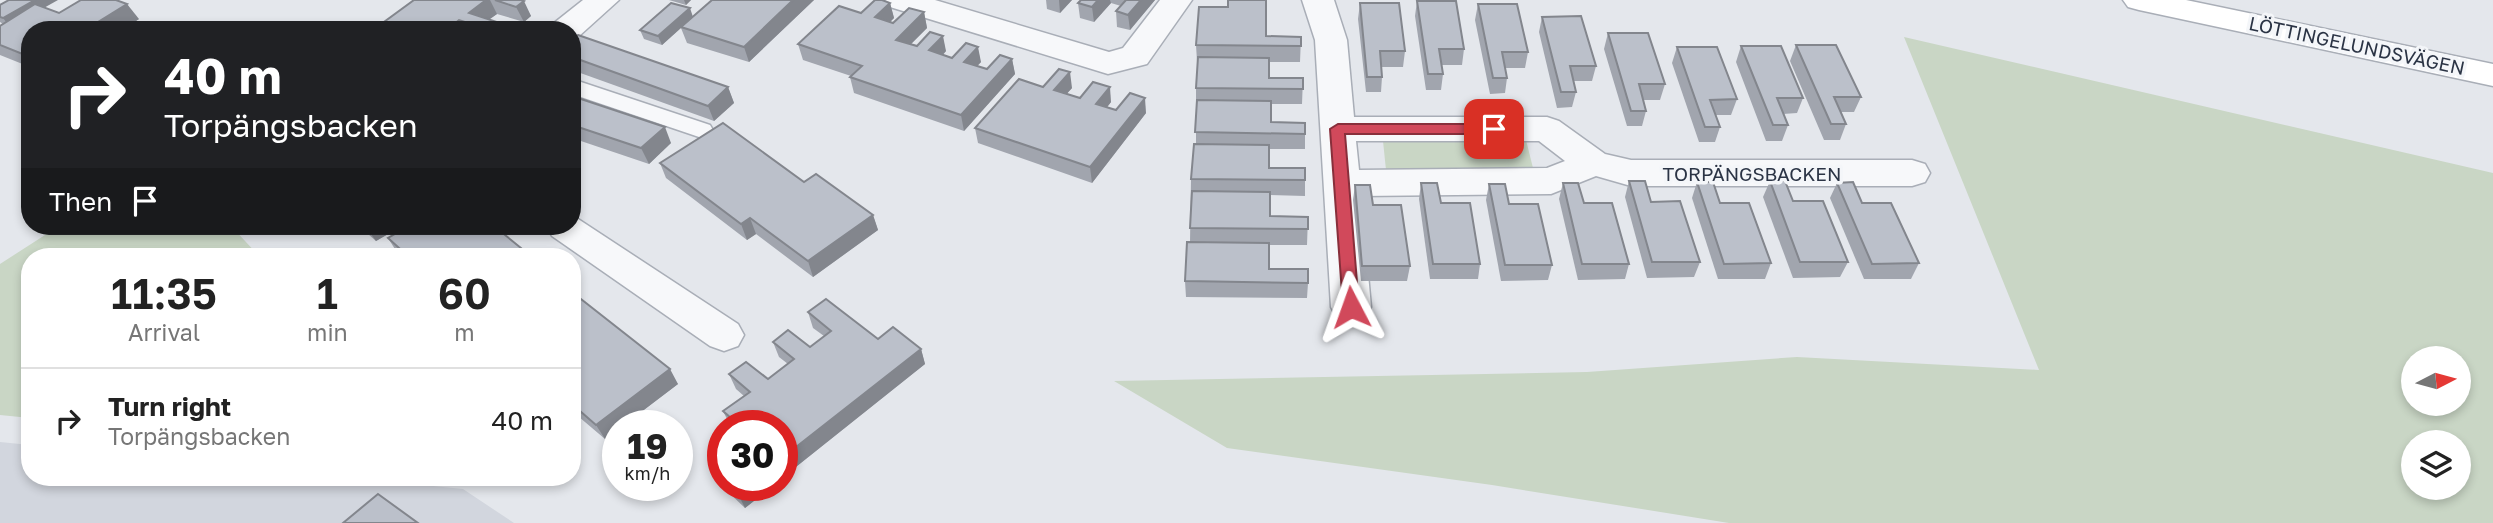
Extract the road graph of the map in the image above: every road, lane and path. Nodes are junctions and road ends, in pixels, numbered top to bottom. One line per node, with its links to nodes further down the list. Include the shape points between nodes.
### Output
1 (603, 0): 6 (street)
2 (901, 0): 3 (street, via 1108,63 1135,56)
3 (1176, 0)
4 (1318, 0): 9 (street, via 1331,40)
5 (2139, 0): 7 (main road, LÖTTINGELUNDSVÄGEN)
6 (577, 21)
7 (2493, 75)
8 (581, 89): 10 (lane)
9 (1338, 129): 11 (street, TORPÄNGSBACKEN, via 1547,129); 13 (street)
10 (702, 130)
11 (1593, 163): 12 (street, TORPÄNGSBACKEN, via 1631,173); 13 (street, via 1551,181)
12 (1912, 173)
13 (1341, 183): 15 (street)
14 (578, 235): 16 (street)
15 (1351, 307)
16 (724, 335)

